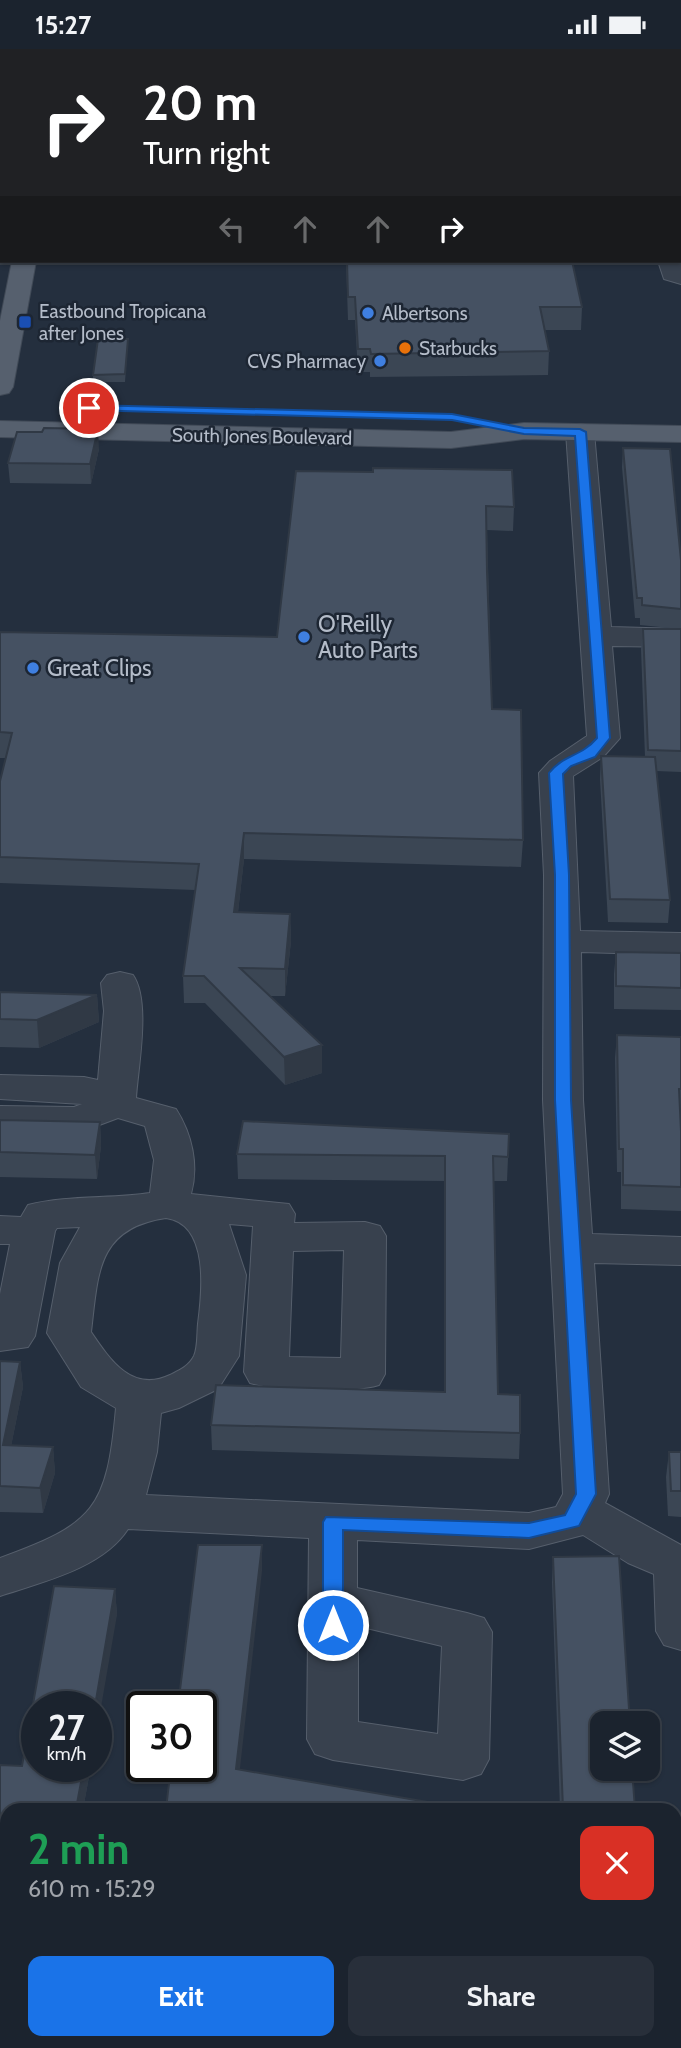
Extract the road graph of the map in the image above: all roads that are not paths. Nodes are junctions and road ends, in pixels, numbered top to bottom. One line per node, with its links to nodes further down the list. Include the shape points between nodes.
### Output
1 (24, 263): 4 (main road)
2 (670, 263): 3 (street, via 673,274)
3 (681, 278)
4 (0, 387)
5 (0, 406): 7 (main road, South Jones Boulevard, via 452,417)
6 (0, 429): 7 (main road, South Jones Boulevard, via 451,440)
7 (524, 431): 8 (main road, South Jones Boulevard)
8 (580, 432): 9 (main road, South Jones Boulevard); 10 (street)
9 (681, 434)
10 (596, 636): 11 (street); 12 (street, via 604,738 590,754 566,763 556,773)
11 (681, 638)
12 (562, 941): 13 (street); 21 (street, via 563,1100)
13 (681, 944)
14 (120, 983): 16 (street, via 123,1010)
15 (0, 1087): 16 (street, via 84,1089)
16 (116, 1105): 17 (street, via 78,1120); 18 (street, via 162,1118 176,1154 171,1194)
17 (0, 1119)
18 (160, 1207): 19 (street, via 43,1215); 20 (street, via 274,1214); 24 (street, via 91,1238 79,1262 69,1333 97,1376 129,1396); 24 (street, via 212,1231 225,1275 218,1356 202,1378 163,1397)
19 (17, 1231): 23 (street, via 13,1336)
20 (273, 1237)
21 (572, 1248): 22 (street); 25 (street, via 586,1494)
22 (681, 1251)
23 (0, 1336)
24 (140, 1396): 26 (street)
25 (578, 1510): 27 (street, via 572,1521 529,1531); 28 (street, via 645,1550)
26 (117, 1511): 27 (street); 29 (street, via 96,1535)
27 (333, 1522): 30 (street)
28 (679, 1564): 31 (street)
29 (0, 1577)
30 (333, 1602)
31 (681, 1631)

